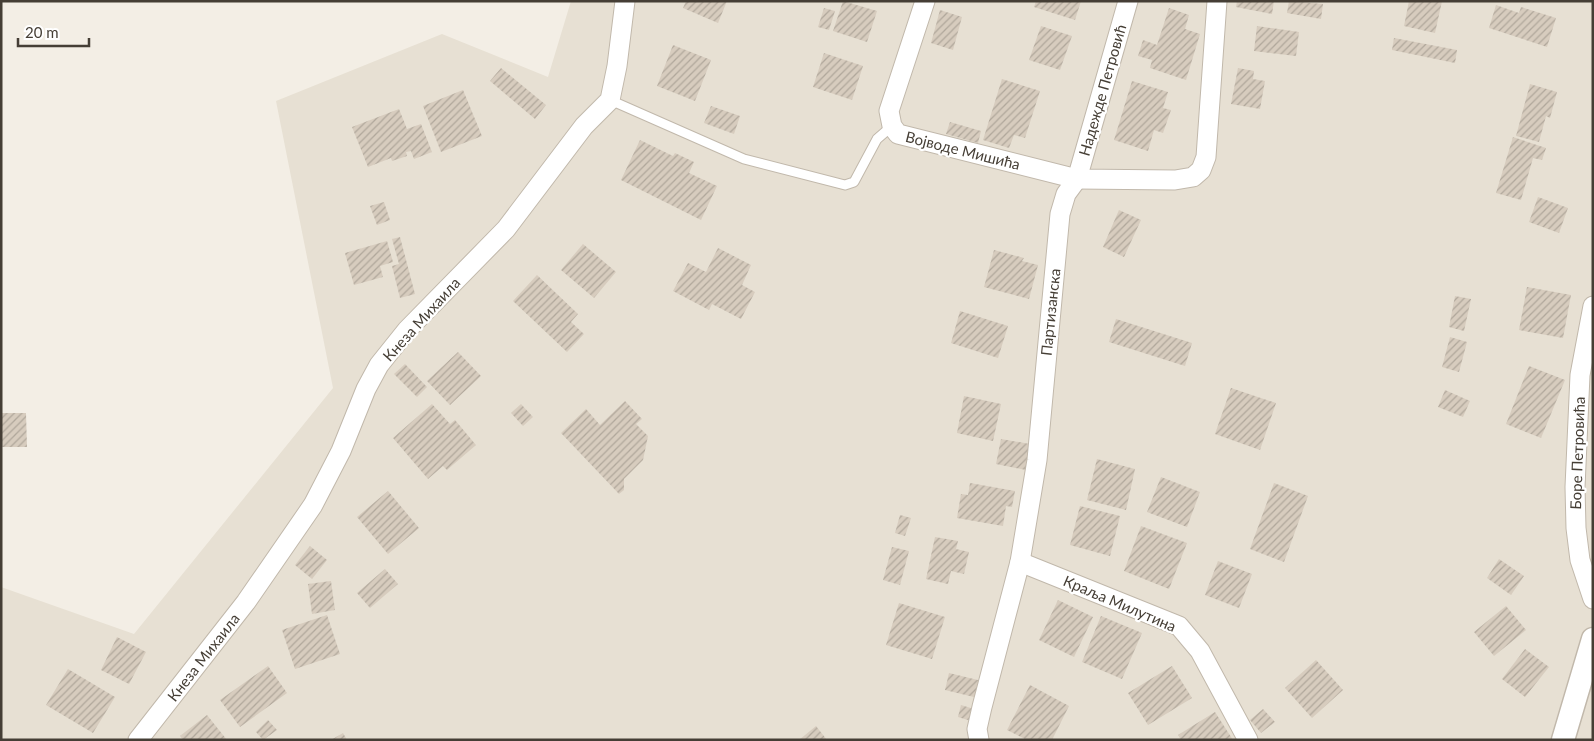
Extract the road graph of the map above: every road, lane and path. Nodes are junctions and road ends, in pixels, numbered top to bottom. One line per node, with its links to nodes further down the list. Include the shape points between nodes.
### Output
1 (625, 1): 5 (street)
2 (925, 1): 6 (street, Војводе Мишића, via 889,111)
3 (1128, 1): 7 (street, Надежде Петровић)
4 (1217, 1): 7 (street, via 1206,157 1201,170 1193,177 1175,180)
5 (610, 100): 6 (lane, via 744,159 845,185 854,182 877,139); 12 (street, Кнеза Михаила, via 584,126 506,229 407,330 379,365 313,505 246,602)
6 (892, 126): 7 (street, Војводе Мишића, via 898,134 906,137)
7 (1077, 179): 9 (street, Партизанска, via 1066,194 1060,214 1037,460)
8 (1593, 306): 10 (street, Боре Петровића, via 1580,375 1575,487 1580,560)
9 (1020, 562): 13 (street, Партизанска, via 982,707); 14 (street, Краља Милутина, via 1179,626 1200,651)
10 (1593, 599)
11 (1593, 639): 15 (street)
12 (138, 740)
13 (979, 740)
14 (1248, 740)
15 (1563, 740)

